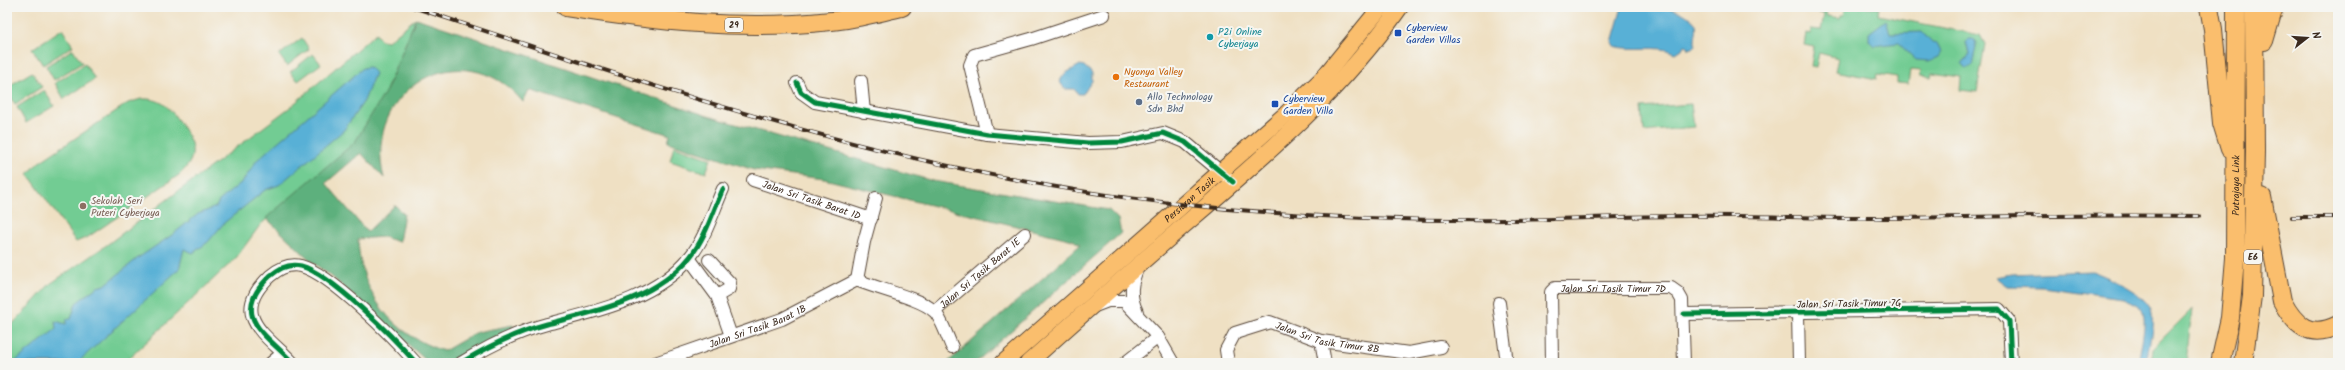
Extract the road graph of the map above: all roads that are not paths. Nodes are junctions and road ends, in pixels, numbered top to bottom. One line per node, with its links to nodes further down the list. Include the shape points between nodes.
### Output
1 (566, 7): 2 (highway, 29, via 602,14 680,22 754,26 832,21)
2 (902, 7)
3 (1381, 7): 21 (main road, Persiaran Tasik, via 1323,78)
4 (1400, 7): 23 (main road, Persiaran Tasik, via 1344,77)
5 (2209, 7): 20 (highway, via 2222,123)
6 (2230, 7): 12 (highway)
7 (2236, 7): 12 (highway, Putrajaya Link / E6)
8 (2254, 7): 16 (highway, Putrajaya Link / E6)
9 (2265, 7): 13 (highway)
10 (2274, 7): 13 (highway)
11 (1104, 15): 18 (street, via 1031,39 974,54 970,65)
12 (2236, 28): 20 (highway, Putrajaya Link / E6)
13 (2264, 41): 16 (highway)
14 (861, 81): 17 (street)
15 (797, 83): 17 (street, via 802,92 815,102)
16 (2254, 98): 19 (highway, Putrajaya Link / E6)
17 (864, 112): 18 (street)
18 (987, 134): 21 (street, via 1088,143 1122,142 1163,133 1185,142)
19 (2255, 151): 39 (highway, via 2282,301 2297,324 2308,330 2318,331); 64 (highway, Putrajaya Link / E6, via 2252,296)
20 (2236, 168): 63 (highway, Putrajaya Link / E6, via 2233,287)
21 (1221, 171): 23 (street); 52 (main road, Persiaran Tasik)
22 (753, 180): 26 (street, Jalan Sri Tasik Barat 1D)
23 (1233, 182): 30 (main road, Persiaran Tasik)
24 (723, 189): 28 (street, via 704,235)
25 (876, 198): 26 (street, Jalan Sri Tasik Barat 1D)
26 (871, 219): 31 (street, Jalan Sri Tasik Barat 1D)
27 (1025, 234): 35 (street, Jalan Sri Tasik Barat 1E)
28 (690, 258): 32 (street); 50 (street, via 647,292 519,334)
29 (709, 260): 32 (street, via 730,283 729,289)
30 (1139, 264): 34 (main road, Persiaran Tasik); 38 (street, via 1131,283 1131,295)
31 (857, 280): 35 (street, via 903,296); 40 (street, Jalan Sri Tasik Barat 1B, via 782,319)
32 (717, 296): 40 (street)
33 (1499, 303): 58 (street)
34 (1090, 308): 38 (street, via 1108,301 1124,301); 53 (main road, Persiaran Tasik)
35 (934, 311): 43 (street)
36 (1798, 313): 37 (street, Jalan Sri Tasik Timur 7G); 61 (street); 62 (street, Jalan Sri Tasik Timur 7G, via 1999,309 2008,322)
37 (1684, 314): 59 (street, Jalan Sri Tasik Timur 7D, via 1682,300 1671,288 1552,289); 60 (street)
38 (1138, 315): 41 (street)
39 (2338, 325)
40 (731, 336): 51 (street, Jalan Sri Tasik Barat 1B)
41 (1158, 337): 54 (street); 55 (street)
42 (1322, 341): 46 (street, Jalan Sri Tasik Timur 8B); 56 (street, Jalan Sri Tasik Timur 8B, via 1270,322 1235,333 1226,350); 57 (street)
43 (952, 347)
44 (1441, 347): 46 (street, Jalan Sri Tasik Timur 8B)
45 (283, 352): 47 (street); 48 (street); 49 (street, via 258,329 252,302 257,289 276,271 299,265 315,272 357,304)
46 (1410, 358)
47 (271, 363)
48 (293, 363)
49 (416, 363)
50 (461, 363)
51 (655, 363)
52 (1003, 363)
53 (1028, 363)
54 (1125, 363)
55 (1173, 363)
56 (1228, 363)
57 (1325, 363)
58 (1507, 363)
59 (1552, 363)
60 (1684, 363)
61 (1799, 363)
62 (2011, 363)
63 (2220, 363)
64 (2243, 363)

